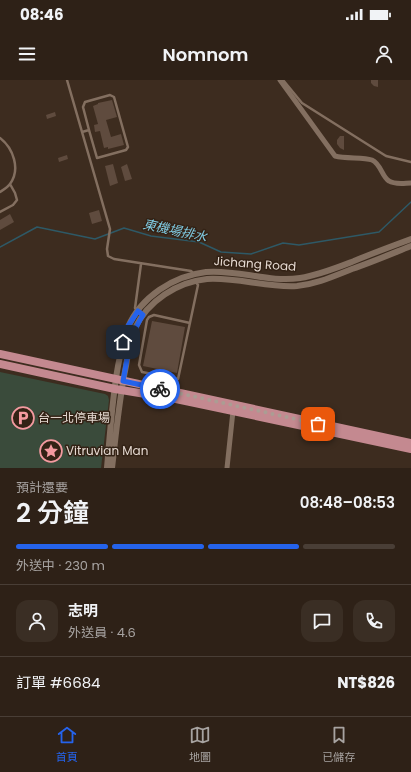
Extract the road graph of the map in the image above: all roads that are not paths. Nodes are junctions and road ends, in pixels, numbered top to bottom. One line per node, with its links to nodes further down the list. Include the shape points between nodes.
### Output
1 (67, 80): 5 (lane)
2 (280, 80): 8 (street, via 335,156 371,160 377,164 388,181)
3 (283, 80): 7 (lane, via 302,104 386,156)
4 (89, 130): 4 (lane, via 97,158 126,150 128,147 114,97 110,95 85,102 83,107); 5 (lane)
5 (82, 132): 14 (lane, via 110,229 107,250 110,258)
6 (0, 138): 9 (lane, via 12,151 15,162)
7 (411, 162)
8 (411, 183)
9 (10, 184): 10 (lane); 11 (lane, via 17,200)
10 (0, 192)
11 (0, 212)
12 (411, 239): 15 (street, Jichang Road, via 320,274 298,278 278,279 223,272 207,272)
13 (411, 246): 15 (street, Jichang Road, via 321,282 297,286)
14 (141, 264): 15 (lane, via 191,271); 16 (lane, via 135,308)
15 (195, 277): 16 (street, Jichang Road, via 172,282 160,289 148,298); 17 (street, Jichang Road, via 166,294); 18 (lane, via 198,285)
16 (138, 311): 17 (lane); 21 (street, Jichang Road, via 128,326 123,342)
17 (143, 315): 21 (street, Jichang Road, via 135,328)
18 (190, 323): 18 (lane, via 178,379 142,372 139,365 149,317 154,315)
19 (0, 354): 21 (main road)
20 (0, 364): 22 (main road)
21 (119, 380): 22 (street, Jichang Road); 24 (main road)
22 (118, 390): 23 (main road); 26 (street); 27 (street)
23 (233, 411): 25 (main road); 28 (street)
24 (411, 443)
25 (411, 449)
26 (107, 468)
27 (112, 468)
28 (227, 468)

